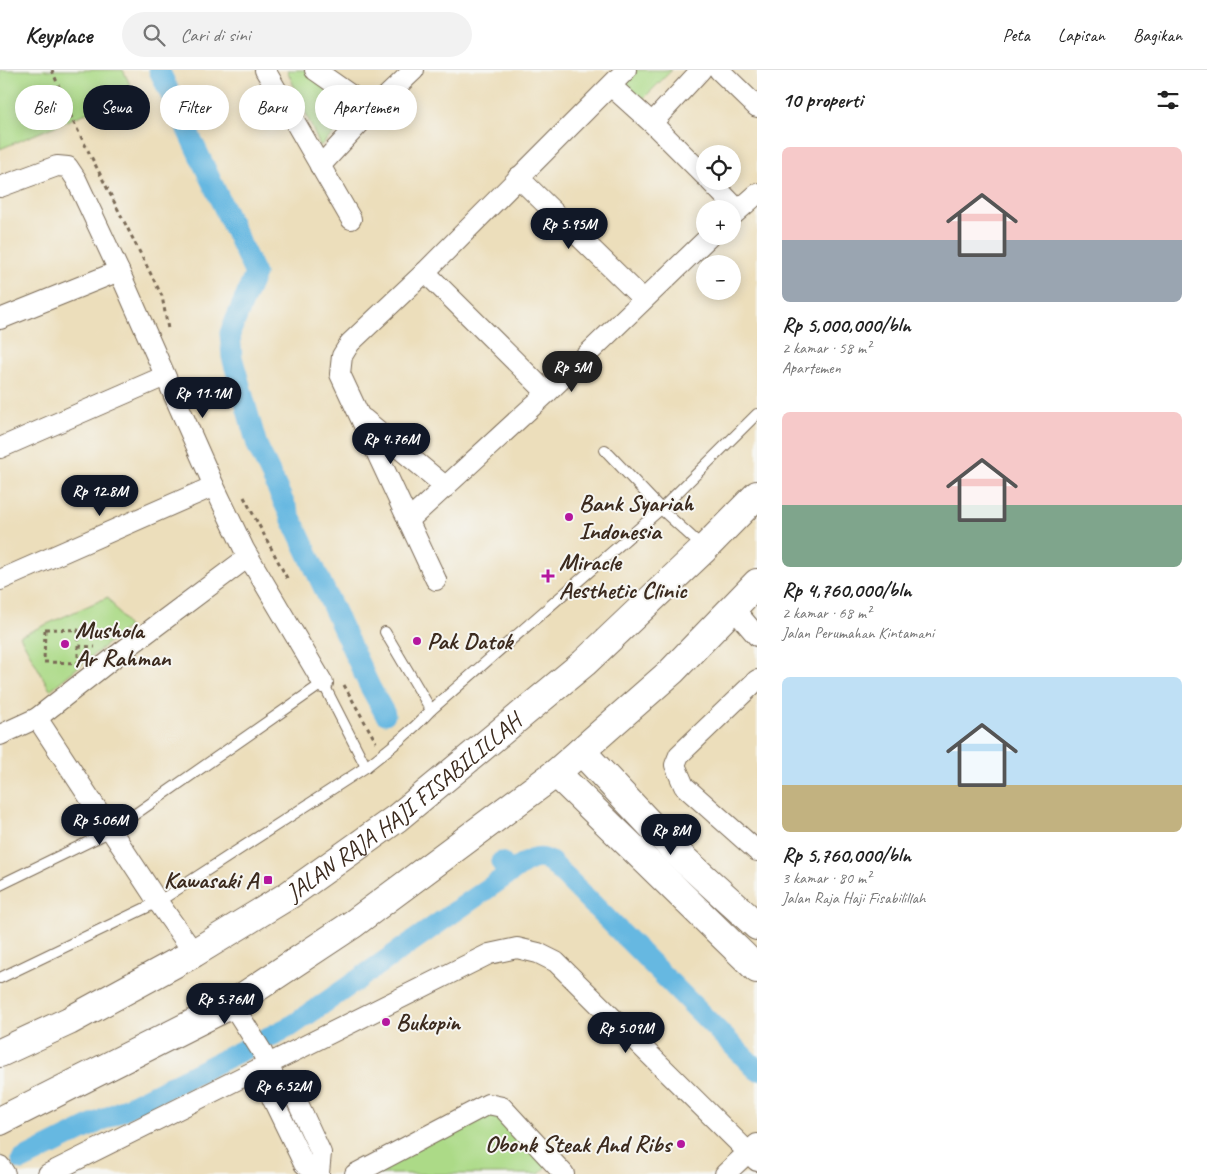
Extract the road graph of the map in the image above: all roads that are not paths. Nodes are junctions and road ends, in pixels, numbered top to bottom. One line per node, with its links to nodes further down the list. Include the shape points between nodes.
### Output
1 (265, 70): 13 (street)
2 (315, 70): 7 (street)
3 (414, 70): 8 (street)
4 (626, 70): 9 (street)
5 (701, 70): 11 (street)
6 (719, 70): 10 (street)
7 (336, 85)
8 (398, 85)
9 (611, 86): 11 (street); 15 (street)
10 (757, 107)
11 (652, 122): 14 (street)
12 (353, 130): 13 (street)
13 (320, 166): 21 (street)
14 (696, 167)
15 (518, 177): 24 (street); 25 (street)
16 (0, 187): 23 (street, via 57,166 68,168)
17 (717, 190): 19 (street)
18 (757, 194): 20 (street)
19 (725, 200)
20 (741, 208)
21 (351, 218)
22 (700, 245): 25 (street)
23 (119, 271): 26 (street); 27 (street)
24 (425, 272): 28 (street); 30 (street, via 350,344 342,356 340,374)
25 (643, 299): 28 (street)
26 (0, 319)
27 (165, 376): 31 (street); 33 (street)
28 (547, 393): 34 (street)
29 (757, 414): 36 (lane)
30 (358, 415): 34 (street); 37 (street)
31 (0, 448)
32 (605, 450): 36 (lane)
33 (214, 486): 39 (street); 40 (street)
34 (446, 488): 37 (street)
35 (757, 495): 38 (main road, JALAN RAJA HAJI FISABILILLAH)
36 (661, 508): 38 (lane); 48 (lane)
37 (408, 522): 41 (street)
38 (704, 549): 61 (main road, JALAN RAJA HAJI FISABILILLAH, via 584,663 397,818 289,895)
39 (248, 557): 47 (street); 49 (street)
40 (0, 580)
41 (436, 580)
42 (757, 583): 43 (main road)
43 (732, 607): 45 (street); 51 (main road, via 672,671)
44 (385, 632): 48 (lane)
45 (757, 636)
46 (757, 680): 56 (street, via 680,755 675,765 684,786)
47 (323, 683): 52 (lane); 54 (lane)
48 (431, 710): 52 (lane, via 415,728)
49 (37, 718): 50 (street); 54 (street)
50 (0, 735)
51 (581, 751): 53 (main road); 55 (main road)
52 (366, 767): 59 (lane)
53 (556, 773): 57 (main road); 64 (main road, via 353,924)
54 (111, 831): 58 (lane); 59 (street)
55 (658, 833): 57 (main road, via 648,831 639,834); 60 (main road)
56 (757, 851)
57 (636, 852): 62 (main road)
58 (0, 885)
59 (158, 902): 61 (street); 63 (lane)
60 (757, 926)
61 (194, 954): 65 (main road, JALAN RAJA HAJI FISABILILLAH)
62 (757, 969)
63 (0, 978)
64 (240, 1015): 66 (street); 67 (main road)
65 (0, 1054)
66 (268, 1065): 68 (street, via 489,954 517,948 556,962); 72 (street); 73 (street, via 291,1088 321,1153)
67 (0, 1121)
68 (754, 1152): 75 (street)
69 (0, 1166): 71 (street)
70 (554, 1170): 74 (street, via 502,1107 488,1104)
71 (5, 1174)
72 (48, 1174)
73 (319, 1174)
74 (355, 1174)
75 (725, 1174)

